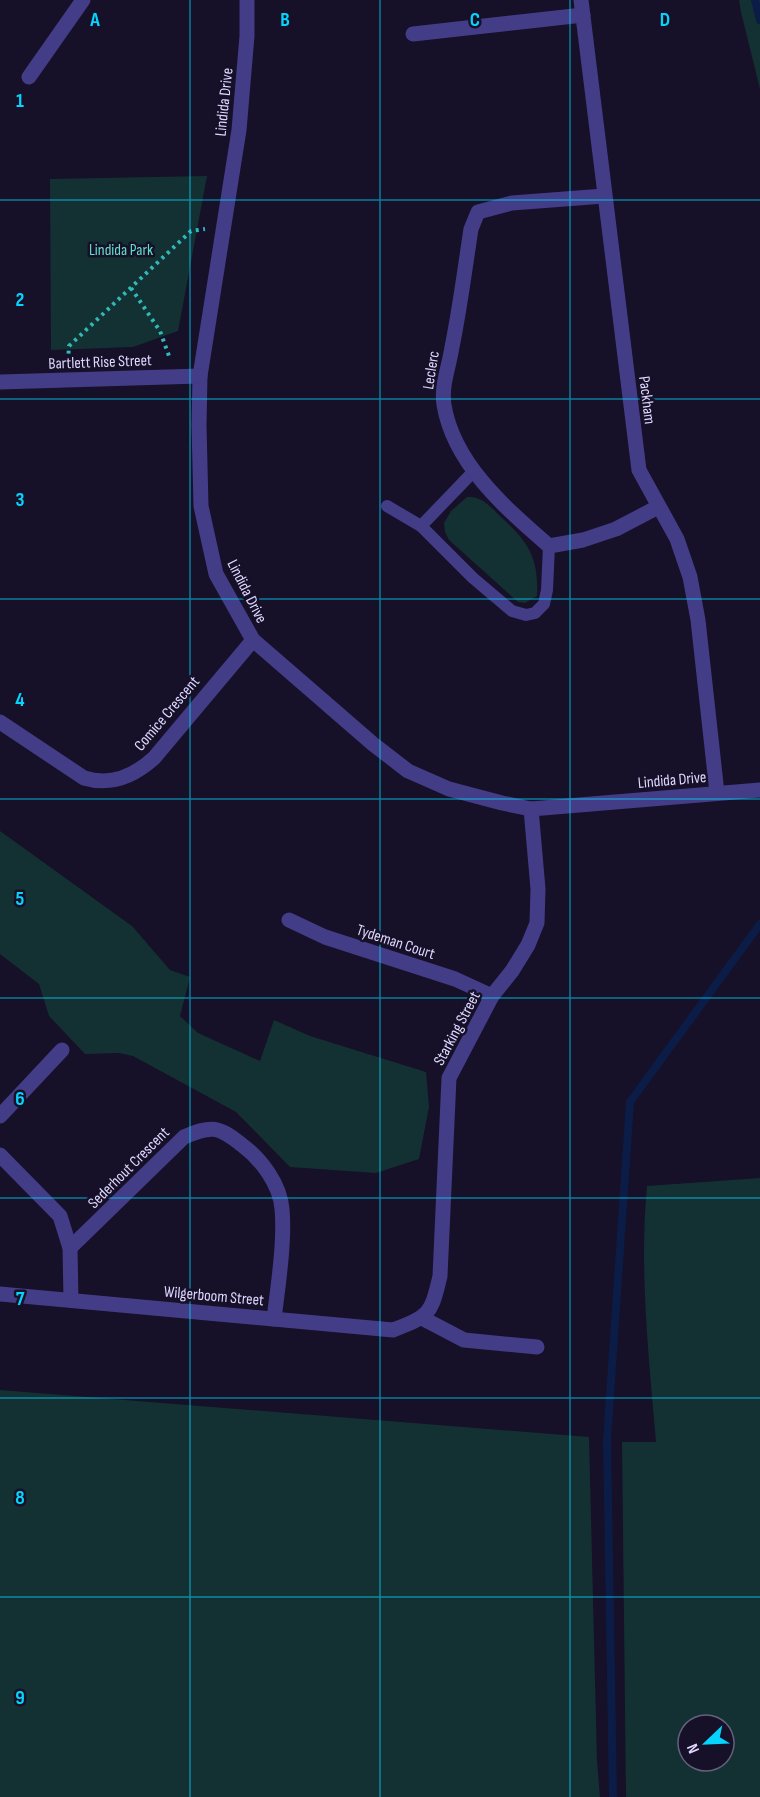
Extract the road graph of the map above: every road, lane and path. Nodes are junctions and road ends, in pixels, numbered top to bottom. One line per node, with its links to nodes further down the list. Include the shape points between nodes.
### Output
1 (83, 0): 5 (street)
2 (247, 0): 7 (street, Lindida Drive, via 239,130)
3 (582, 8): 4 (street); 6 (street, Packham)
4 (413, 34)
5 (29, 77)
6 (604, 196): 13 (street, Leclerc, via 512,202 478,212 471,229 444,379 444,405 452,433); 15 (street, Packham, via 639,470)
7 (224, 226): 8 (path, via 191,231); 10 (street, Lindida Drive)
8 (131, 288): 9 (path, via 160,331); 11 (path, via 69,346)
9 (177, 376): 10 (street, Bartlett Rise Street); 11 (street, Bartlett Rise Street)
10 (200, 376): 18 (street, Lindida Drive, via 201,506 216,574)
11 (67, 380): 12 (street, Bartlett Rise Street)
12 (0, 382)
13 (474, 471): 16 (lane); 17 (street, Leclerc, via 491,493)
14 (387, 507): 16 (lane)
15 (658, 507): 17 (street, via 616,529); 21 (street, Packham, via 677,539 690,578)
16 (421, 526): 17 (lane, via 473,578 512,611 526,615 544,604)
17 (549, 546)
18 (253, 640): 19 (street, Comice Crescent, via 154,758 146,766 112,781 84,778); 22 (street, Lindida Drive, via 408,771 449,789)
19 (0, 722)
20 (760, 790): 21 (street, Lindida Drive)
21 (717, 793): 22 (street, Lindida Drive)
22 (531, 808): 24 (street, Starking Street, via 537,922 528,945)
23 (289, 920): 24 (street, Tydeman Court, via 325,937 455,979)
24 (492, 996): 31 (street, Starking Street, via 449,1078 440,1276 434,1301)
25 (62, 1050): 26 (street)
26 (0, 1116)
27 (0, 1155): 28 (street, via 60,1216)
28 (70, 1248): 30 (street); 32 (street, Sederhout Crescent, via 184,1137 204,1128 224,1131 252,1153 275,1184 282,1208)
29 (0, 1294): 30 (street, Wilgerboom Street)
30 (71, 1300): 32 (street, Wilgerboom Street)
31 (422, 1318): 32 (street, Wilgerboom Street, via 393,1330); 33 (street, via 464,1340)
32 (274, 1319)
33 (537, 1347)

